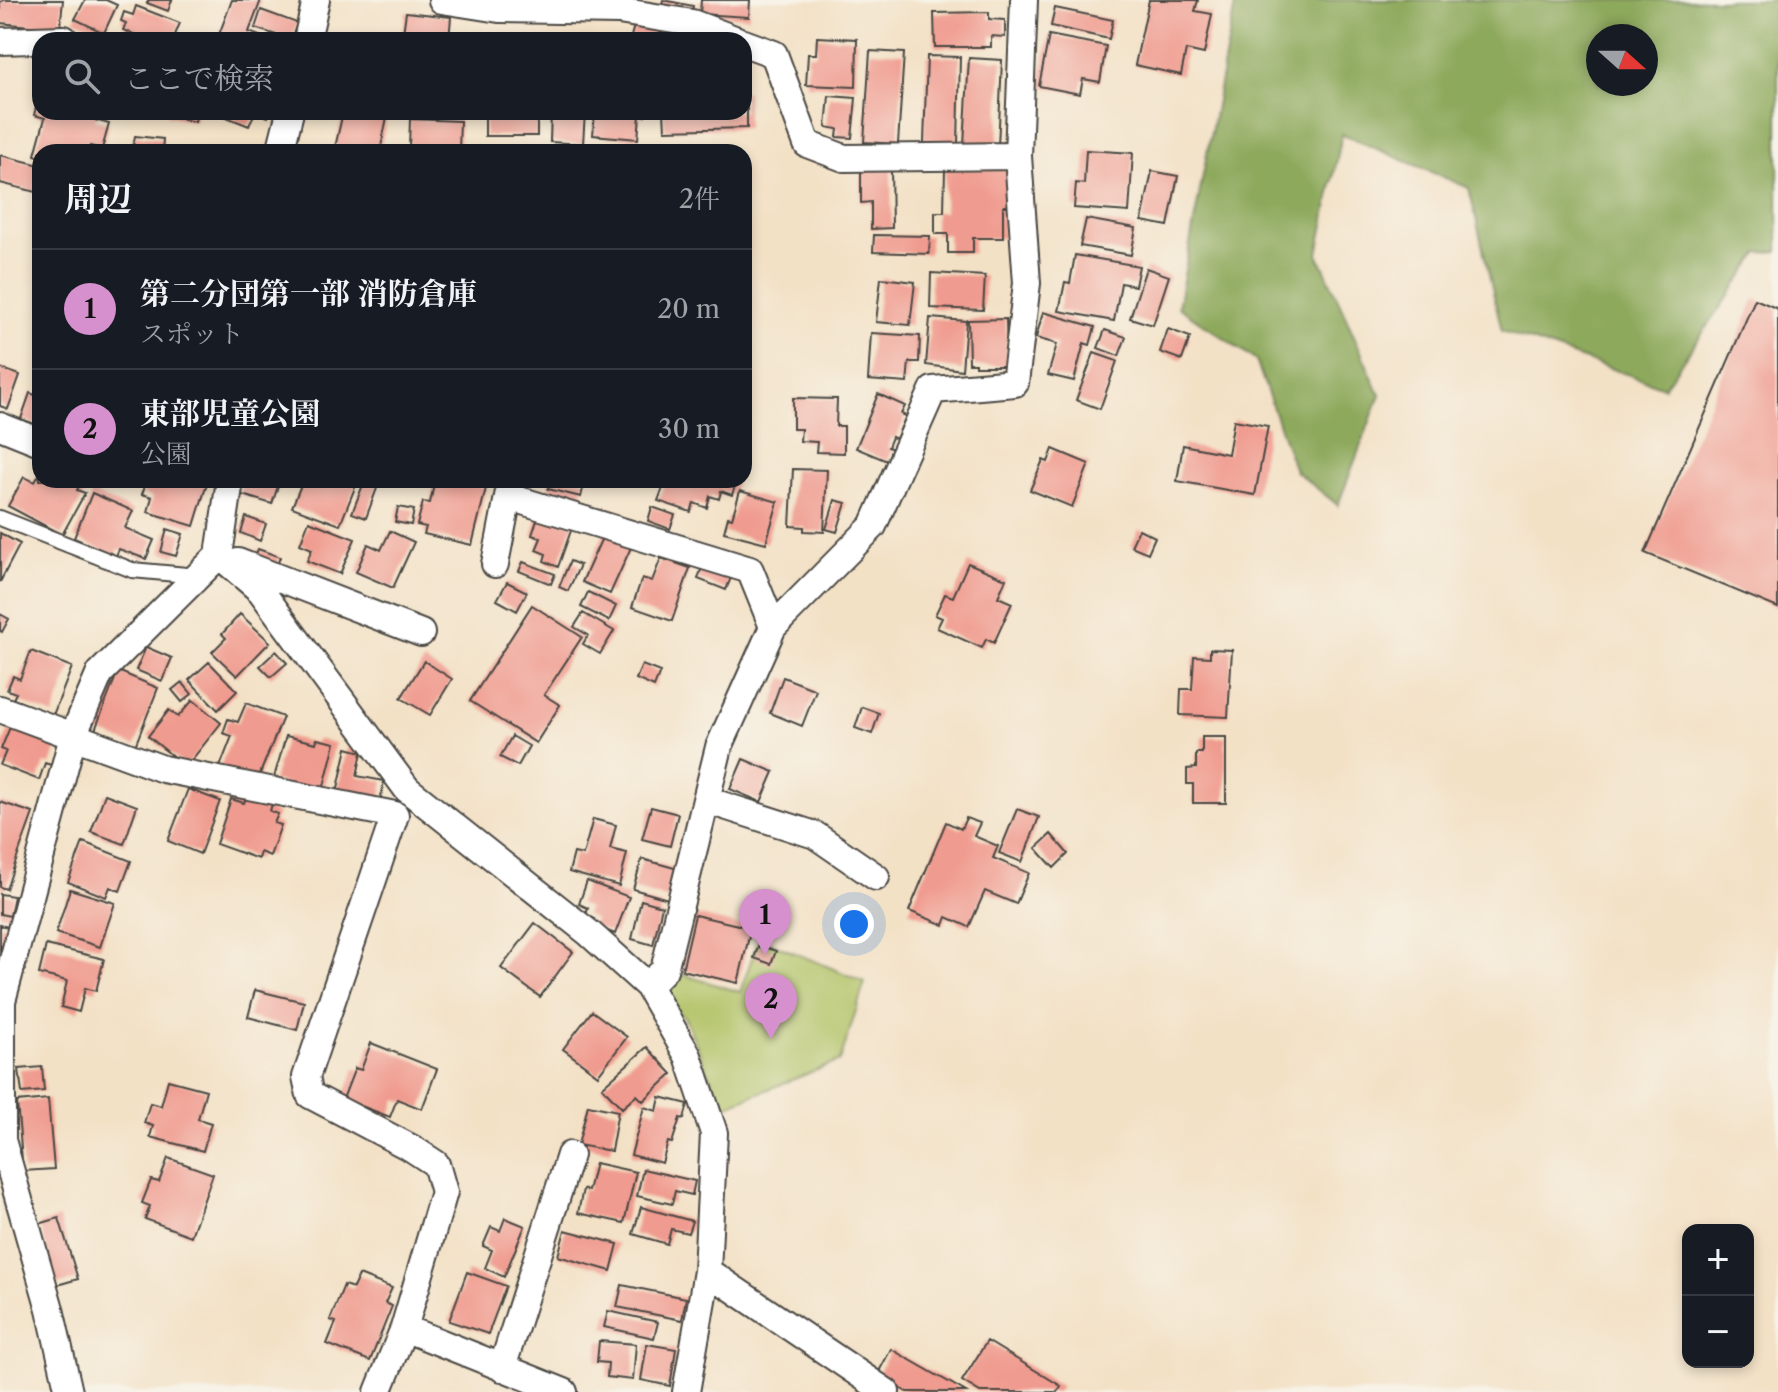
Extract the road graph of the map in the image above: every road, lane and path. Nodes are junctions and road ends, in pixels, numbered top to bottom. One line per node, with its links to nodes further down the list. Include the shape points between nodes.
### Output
1 (316, 0): 4 (street)
2 (442, 0): 5 (street, via 499,9 619,11)
3 (1024, 0): 11 (street)
4 (309, 32)
5 (716, 32)
6 (32, 40): 7 (street)
7 (0, 41)
8 (752, 46): 11 (street, via 774,54 807,144 844,158)
9 (288, 120): 10 (street)
10 (282, 144)
11 (1018, 156): 20 (street, via 1027,283 1015,383 933,390 873,526)
12 (0, 426): 13 (street)
13 (32, 439)
14 (229, 488): 17 (street)
15 (510, 489): 18 (street); 20 (street, via 750,570)
16 (0, 518): 19 (lane, via 132,570)
17 (219, 555): 19 (street); 21 (street); 24 (street, via 261,591)
18 (495, 564)
19 (201, 576): 23 (street, via 100,673)
20 (773, 627): 25 (street, via 719,747)
21 (421, 633)
22 (0, 709): 23 (street)
23 (73, 736): 26 (street, via 163,769); 33 (street, via 2,1001 2,1140)
24 (407, 789): 26 (street); 28 (street)
25 (706, 800): 27 (street, via 815,835); 28 (street, via 664,970)
26 (395, 815): 31 (street, via 306,1077 310,1095 436,1164 444,1192)
27 (876, 877)
28 (648, 986): 30 (street, via 688,1056 714,1133)
29 (570, 1155): 32 (street)
30 (707, 1271): 36 (street); 37 (street)
31 (404, 1328): 32 (street); 34 (street)
32 (502, 1368): 35 (street)
33 (69, 1392)
34 (378, 1392)
35 (564, 1392)
36 (686, 1392)
37 (886, 1392)

